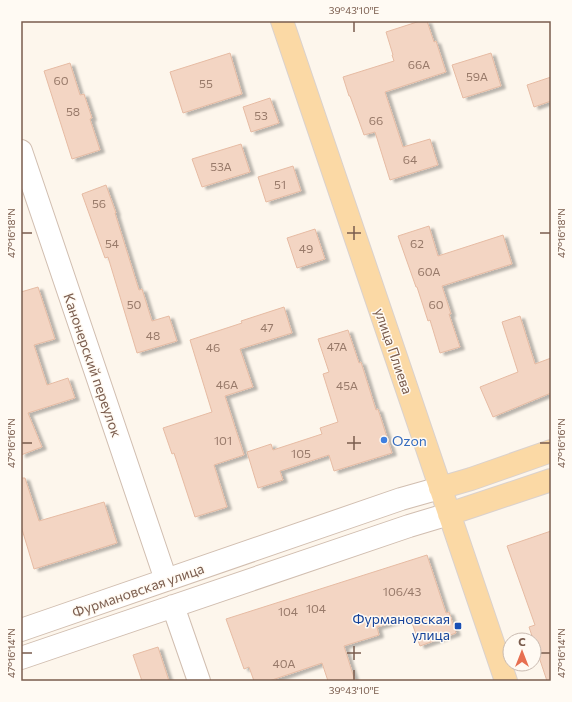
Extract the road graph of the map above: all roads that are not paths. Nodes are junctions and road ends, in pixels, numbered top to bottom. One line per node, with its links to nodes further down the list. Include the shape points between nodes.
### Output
1 (282, 21): 5 (main road, улица Плиева)
2 (21, 150): 7 (street, Канонерский переулок)
3 (551, 451): 5 (main road, Фурмановская улица)
4 (551, 480): 6 (main road, Фурмановская улица)
5 (440, 488): 6 (main road, улица Плиева); 7 (street, Фурмановская улица)
6 (449, 514): 8 (street, Фурмановская улица); 12 (main road, улица Плиева)
7 (166, 580): 9 (street, Фурмановская улица)
8 (173, 606): 10 (street, Фурмановская улица); 11 (street)
9 (21, 630)
10 (21, 658)
11 (199, 681)
12 (506, 681)

